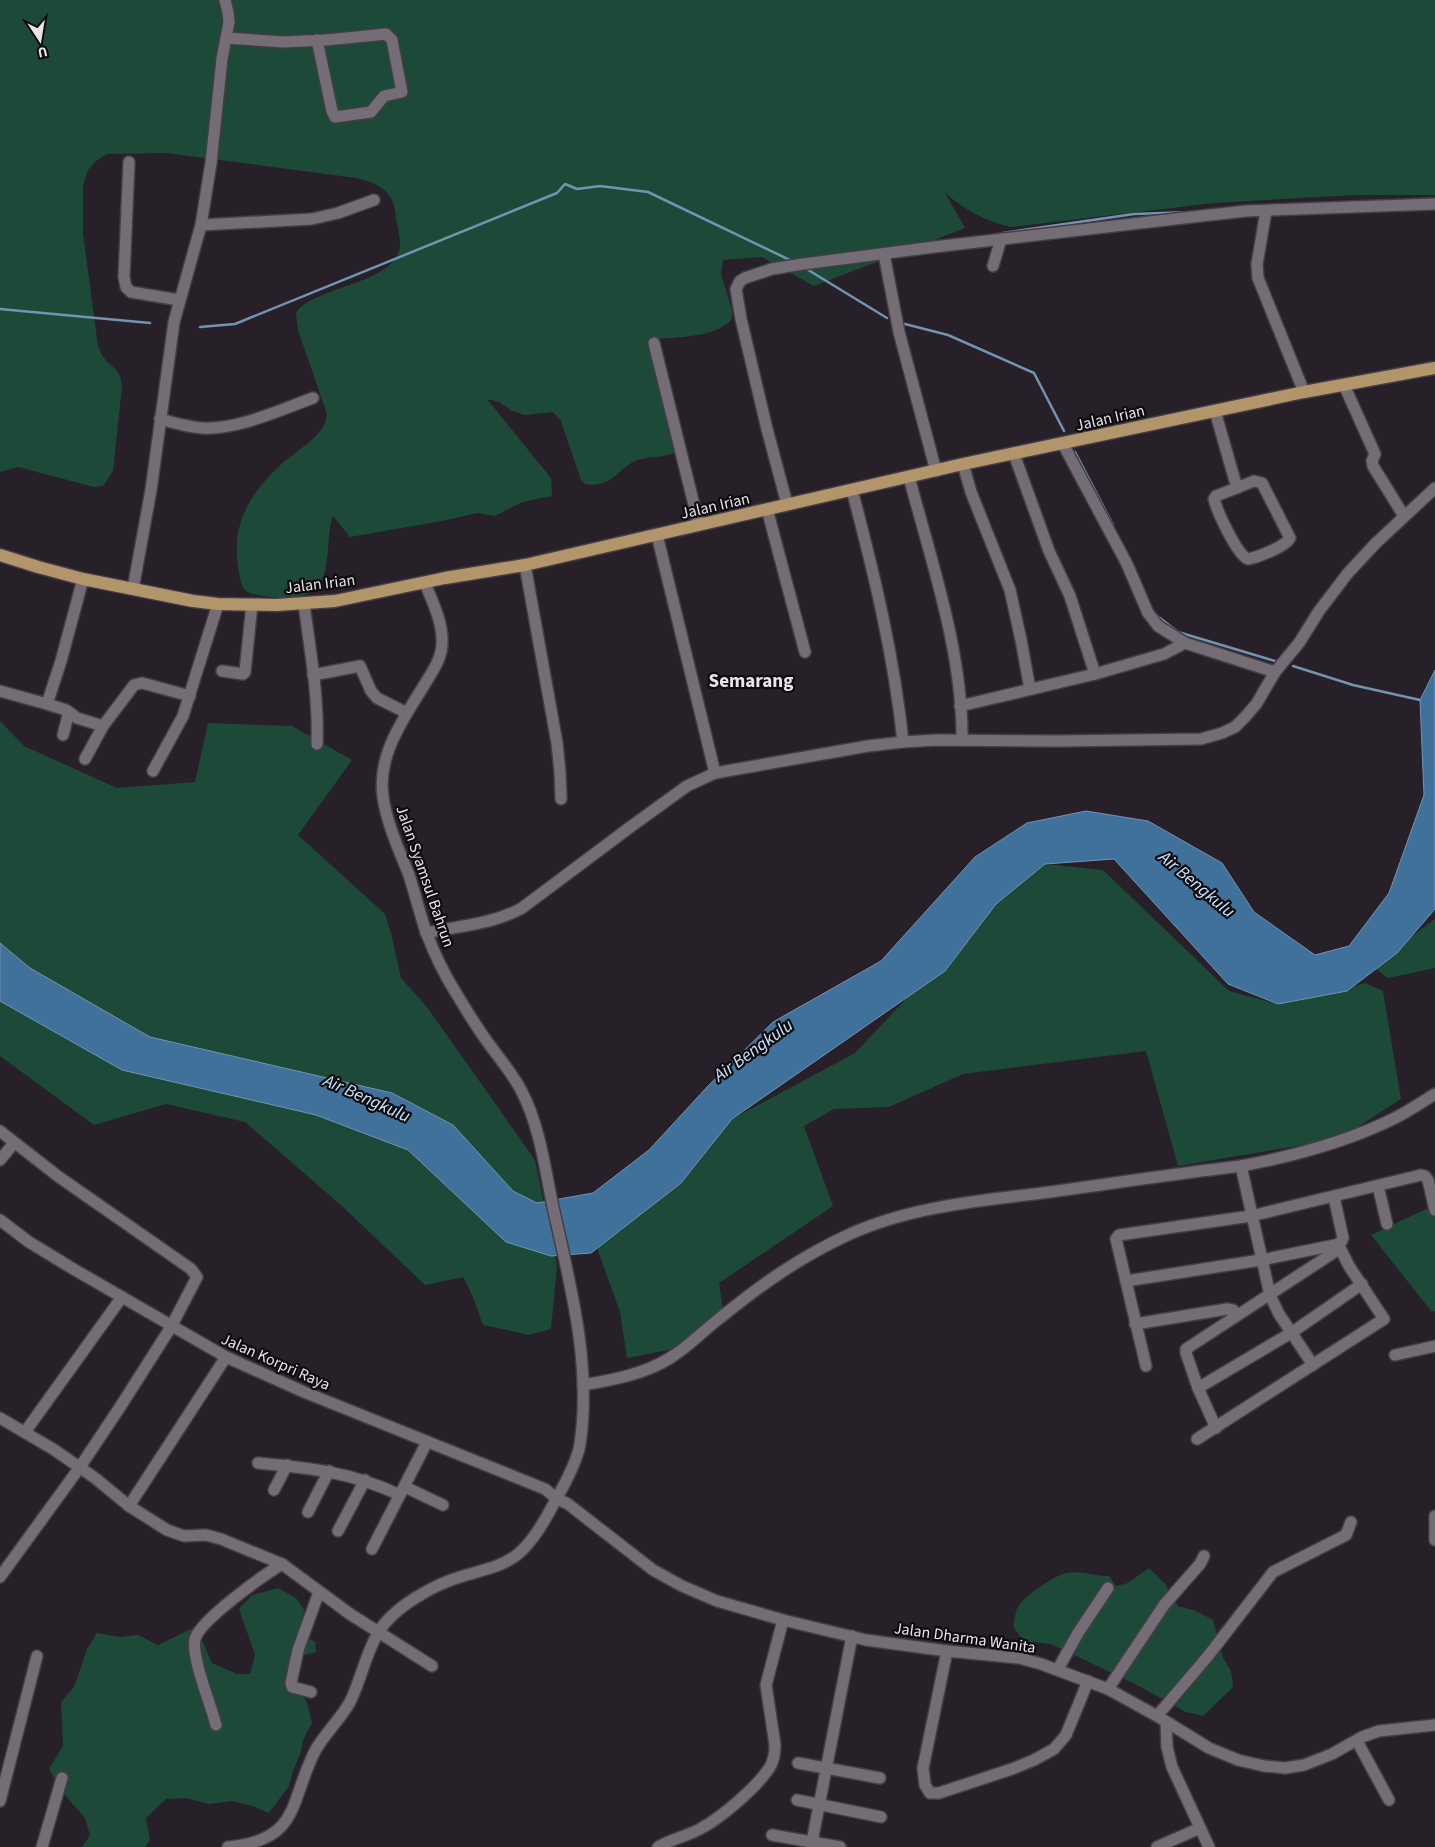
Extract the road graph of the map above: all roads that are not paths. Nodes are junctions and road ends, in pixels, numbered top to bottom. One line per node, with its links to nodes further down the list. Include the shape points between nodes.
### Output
1 (225, 0): 2 (street, via 228,16)
2 (226, 38): 3 (street, via 284,42); 8 (street)
3 (317, 40): 3 (street, via 334,116 371,112 384,96 402,92 389,35)
4 (129, 162): 12 (street, via 126,287 131,292)
5 (374, 200): 8 (street, via 326,217)
6 (1435, 204): 7 (street)
7 (1266, 211): 9 (street); 16 (street, via 1257,264 1258,278)
8 (201, 225): 12 (street)
9 (1001, 239): 10 (street); 11 (street)
10 (884, 254): 23 (street, via 899,332); 28 (street, via 750,275 740,281 736,289 748,351)
11 (993, 266)
12 (179, 300): 19 (street)
13 (654, 343): 31 (street)
14 (1435, 368): 15 (main road, Jalan Irian)
15 (1344, 385): 16 (main road, Jalan Irian); 30 (street, via 1375,454 1373,466)
16 (1304, 392): 18 (main road, Jalan Irian)
17 (313, 398): 19 (street, via 251,420 211,428)
18 (1214, 411): 20 (main road, Jalan Irian); 25 (street)
19 (160, 419): 37 (street, via 152,490)
20 (1063, 444): 21 (main road, Jalan Irian); 41 (street, via 1122,555 1148,613 1158,626)
21 (1014, 454): 22 (main road, Jalan Irian); 45 (street, via 1049,551 1070,596)
22 (963, 464): 23 (main road, Jalan Irian); 47 (street, via 1010,590)
23 (936, 471): 24 (main road, Jalan Irian)
24 (909, 477): 27 (main road, Jalan Irian); 51 (street, via 950,629)
25 (1237, 488): 25 (street, via 1254,481 1262,483 1289,536 1287,542 1250,559 1243,557 1214,499)
26 (1435, 488): 30 (street)
27 (852, 490): 28 (main road, Jalan Irian); 57 (street, via 890,644)
28 (787, 504): 29 (main road, Jalan Irian)
29 (767, 509): 31 (main road, Jalan Irian); 42 (street)
30 (1404, 516): 44 (street, via 1348,573)
31 (699, 525): 32 (main road, Jalan Irian)
32 (657, 535): 34 (main road, Jalan Irian); 61 (street)
33 (0, 555): 35 (main road, Jalan Irian)
34 (525, 565): 36 (main road, Jalan Irian); 62 (street, via 557,743)
35 (83, 578): 37 (main road, Jalan Irian); 50 (street)
36 (425, 583): 40 (main road, Jalan Irian); 53 (street, Jalan Syamsul Bahrun, via 440,624 441,653)
37 (133, 589): 38 (main road, Jalan Irian)
38 (218, 604): 39 (main road, Jalan Irian); 49 (street)
39 (252, 604): 40 (main road, Jalan Irian); 43 (street, via 245,672)
40 (304, 604): 46 (street)
41 (1186, 643): 44 (street); 45 (street, via 1164,654)
42 (805, 652)
43 (222, 671)
44 (1276, 672): 56 (street, via 1246,716 1235,727 1211,738)
45 (1095, 674): 47 (street)
46 (313, 675): 53 (street, via 360,666 377,698); 58 (street)
47 (1030, 689): 51 (street)
48 (0, 691): 50 (street)
49 (190, 696): 54 (street, via 137,683); 60 (street, via 183,716)
50 (47, 704): 52 (street)
51 (960, 706): 56 (street)
52 (69, 712): 54 (street, via 77,718); 55 (street)
53 (407, 713): 63 (street, Jalan Syamsul Bahrun, via 390,745 384,765 383,795 386,814)
54 (103, 726): 59 (street)
55 (63, 735)
56 (962, 740): 57 (street)
57 (903, 742): 61 (street)
58 (317, 744)
59 (85, 759)
60 (153, 771)
61 (716, 773): 63 (street, via 687,786 513,913)
62 (560, 800)
63 (426, 933): 90 (street, Jalan Syamsul Bahrun, via 455,991 510,1071 528,1104 566,1264)
64 (1435, 1094): 68 (street, via 1396,1118 1362,1133 1328,1145)
65 (0, 1132): 66 (street)
66 (14, 1143): 67 (street); 83 (street, via 196,1274 197,1279)
67 (0, 1160)
68 (1241, 1166): 72 (street); 90 (street, via 989,1200 894,1217 823,1246 786,1268 669,1359 606,1381)
69 (1378, 1186): 70 (street); 71 (street, via 1423,1175 1428,1180); 74 (street)
70 (1334, 1197): 72 (street); 75 (street, via 1344,1238)
71 (1435, 1210)
72 (1251, 1216): 76 (street); 77 (street, via 1118,1236)
73 (0, 1220): 80 (street, Jalan Korpri Raya, via 30,1242)
74 (1386, 1224)
75 (1338, 1247): 76 (street); 78 (street); 79 (street)
76 (1261, 1260): 77 (street); 79 (street)
77 (1126, 1281): 82 (street)
78 (1362, 1284): 84 (street); 88 (street, via 1384,1319)
79 (1270, 1294): 81 (street); 84 (street)
80 (122, 1297): 83 (street, Jalan Korpri Raya); 94 (street)
81 (1237, 1315): 82 (street, via 1227,1309); 91 (street, via 1186,1348)
82 (1135, 1324): 89 (street)
83 (171, 1326): 87 (street, Jalan Korpri Raya); 99 (street)
84 (1291, 1333): 88 (street); 91 (street)
85 (1435, 1346): 86 (street)
86 (1395, 1355)
87 (226, 1357): 96 (street, Jalan Korpri Raya); 106 (street)
88 (1313, 1365): 93 (street)
89 (1146, 1366)
90 (583, 1385): 104 (street, via 578,1454)
91 (1198, 1388): 93 (street)
92 (0, 1418): 94 (street)
93 (1216, 1428): 95 (street)
94 (25, 1432): 99 (street)
95 (1197, 1439)
96 (427, 1442): 103 (street); 104 (street, Jalan Korpri Raya, via 534,1484)
97 (258, 1463): 98 (street)
98 (287, 1465): 100 (street); 102 (street)
99 (80, 1467): 106 (street); 115 (street)
100 (329, 1471): 101 (street); 107 (street)
101 (365, 1480): 103 (street); 110 (street)
102 (274, 1490)
103 (402, 1491): 105 (street); 112 (street)
104 (556, 1498): 118 (street, Jalan Dharma Wanita, via 652,1570 718,1601); 119 (street, via 517,1555 428,1591 392,1616)
105 (443, 1505)
106 (129, 1506): 114 (street, via 173,1533 221,1539)
107 (308, 1512)
108 (1435, 1516): 111 (street)
109 (1351, 1522): 128 (street, via 1346,1535 1273,1572)
110 (338, 1531)
111 (1435, 1540)
112 (372, 1549)
113 (1204, 1556): 126 (street, via 1164,1605)
114 (282, 1564): 117 (street); 130 (street, via 245,1589 208,1621 196,1637 196,1655)
115 (0, 1577)
116 (1108, 1588): 124 (street)
117 (319, 1592): 119 (street); 127 (street, via 290,1683 292,1687)
118 (783, 1620): 120 (street, Jalan Dharma Wanita); 146 (street, via 766,1685 775,1745 770,1767 734,1804 703,1827)
119 (378, 1633): 123 (street); 145 (street, via 352,1698 318,1747 288,1818 269,1837)
120 (852, 1636): 121 (street, Jalan Dharma Wanita); 133 (street)
121 (947, 1651): 124 (street, Jalan Dharma Wanita, via 1019,1658); 125 (street, via 923,1768 925,1786 930,1793 1012,1769 1054,1749 1066,1736)
122 (37, 1656): 138 (street)
123 (432, 1666)
124 (1058, 1669): 125 (street, Jalan Dharma Wanita)
125 (1088, 1681): 126 (street, Jalan Dharma Wanita)
126 (1108, 1689): 128 (street, Jalan Dharma Wanita)
127 (311, 1692)
128 (1162, 1719): 131 (street, Jalan Dharma Wanita, via 1209,1748 1264,1766 1285,1768 1304,1764); 141 (street, via 1172,1767)
129 (1435, 1723): 131 (street, Jalan Dharma Wanita, via 1379,1732)
130 (216, 1725)
131 (1356, 1741): 137 (street)
132 (798, 1763): 133 (street)
133 (826, 1768): 135 (street); 139 (street)
134 (62, 1778): 144 (street)
135 (880, 1778)
136 (797, 1800): 139 (street)
137 (1389, 1800)
138 (0, 1801)
139 (819, 1804): 140 (street); 143 (street)
140 (881, 1817)
141 (1200, 1828): 148 (street); 149 (street)
142 (772, 1835): 143 (street)
143 (811, 1844): 147 (street)
144 (42, 1847)
145 (228, 1847)
146 (658, 1847)
147 (840, 1847)
148 (1157, 1847)
149 (1209, 1847)

